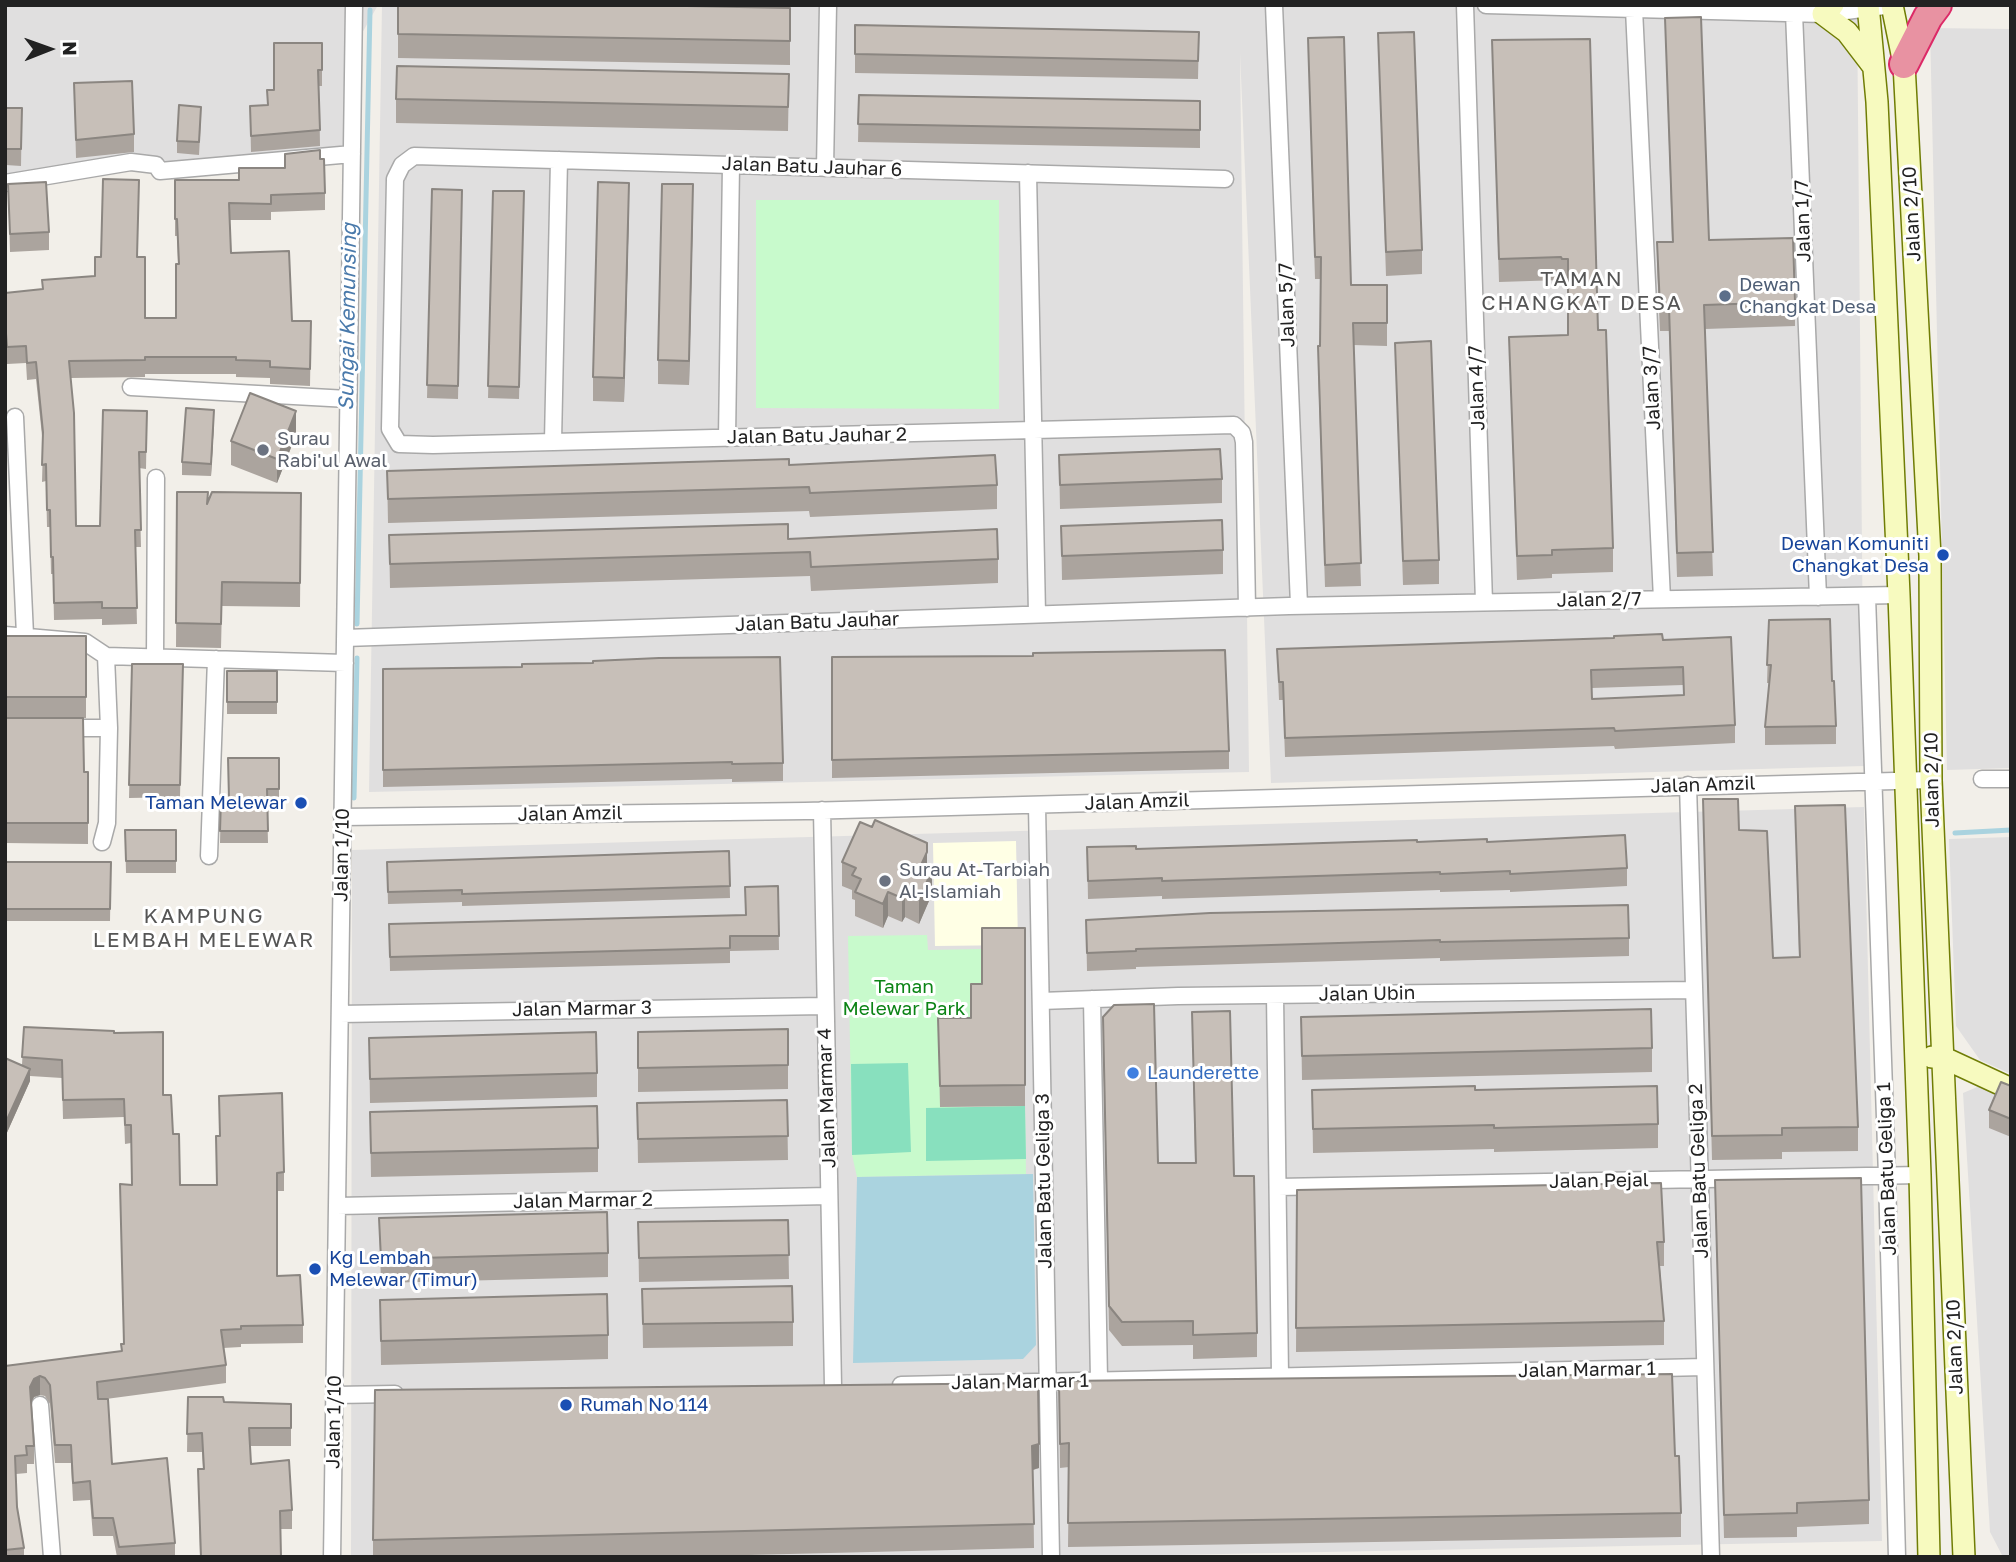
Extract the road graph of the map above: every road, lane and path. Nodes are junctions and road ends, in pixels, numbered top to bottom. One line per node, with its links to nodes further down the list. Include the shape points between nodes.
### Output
1 (354, 5): 14 (street, Jalan 1/10)
2 (828, 5): 17 (street)
3 (1274, 5): 34 (street, Jalan 5/7)
4 (1465, 5): 33 (street, Jalan 4/7)
5 (1486, 5): 7 (street)
6 (1937, 5): 12 (highway)
7 (1547, 6): 9 (street)
8 (1880, 6): 10 (street); 12 (street, Jalan 2/10); 13 (street, Jalan 2/10)
9 (1634, 9): 11 (street); 32 (street, Jalan 3/7)
10 (1828, 10): 11 (street); 13 (street)
11 (1794, 13): 31 (street, Jalan 1/7)
12 (1904, 64): 48 (street, Jalan 2/10, via 1930,556)
13 (1874, 68): 29 (street, Jalan 2/10)
14 (352, 154): 20 (street, via 160,171 156,165 131,162); 22 (street, Jalan 1/10)
15 (559, 160): 16 (street, Jalan Batu Jauhar 6); 26 (street); 27 (street, Jalan Batu Jauhar 6, via 414,156 402,165 395,180 390,429)
16 (731, 165): 17 (street, Jalan Batu Jauhar 6); 25 (street)
17 (825, 168): 18 (street, Jalan Batu Jauhar 6)
18 (1028, 173): 19 (street, Jalan Batu Jauhar 6); 24 (street)
19 (1225, 179)
20 (5, 183)
21 (131, 387): 22 (street)
22 (348, 399): 39 (street, Jalan 1/10)
23 (15, 417): 38 (street)
24 (1034, 430): 25 (street, Jalan Batu Jauhar 2); 35 (street, Jalan Batu Jauhar 2, via 1234,425 1244,442); 36 (street)
25 (727, 438): 26 (street, Jalan Batu Jauhar 2)
26 (553, 441): 27 (street, Jalan Batu Jauhar 2)
27 (399, 444)
28 (156, 478): 41 (street)
29 (1899, 595): 30 (street, Jalan 2/7); 49 (street, Jalan 2/10)
30 (1867, 596): 31 (street, Jalan 2/7); 50 (street, Jalan Batu Geliga 1)
31 (1818, 597): 32 (street, Jalan 2/7)
32 (1662, 599): 33 (street, Jalan 2/7)
33 (1484, 602): 34 (street, Jalan 2/7)
34 (1294, 606): 35 (street, Jalan Batu Jauhar)
35 (1247, 608): 36 (street, Jalan Batu Jauhar)
36 (1037, 614): 39 (street, Jalan Batu Jauhar)
37 (5, 635): 38 (street)
38 (25, 635): 40 (street, via 85,642)
39 (345, 638): 43 (street, Jalan 1/10)
40 (106, 656): 41 (street); 45 (street)
41 (155, 657): 42 (street)
42 (216, 659): 43 (street); 56 (street)
43 (345, 663): 54 (street, Jalan 1/10)
44 (44, 728): 45 (street)
45 (109, 728): 55 (street)
46 (1982, 779): 47 (street)
47 (2011, 779)
48 (1931, 780): 49 (street, Jalan Amzil); 64 (street, Jalan 2/10)
49 (1906, 781): 50 (street, Jalan Amzil); 63 (street, Jalan 2/10)
50 (1874, 782): 51 (street, Jalan Amzil); 66 (street, Jalan Batu Geliga 1)
51 (1688, 786): 52 (street, Jalan Amzil); 57 (street, Jalan Batu Geliga 2)
52 (1037, 805): 53 (street, Jalan Amzil); 60 (street, Jalan Batu Geliga 3)
53 (822, 810): 54 (street, Jalan Amzil); 61 (street, Jalan Marmar 4)
54 (342, 817): 62 (street, Jalan 1/10)
55 (103, 842)
56 (209, 856)
57 (1694, 990): 58 (street, Jalan Ubin); 68 (street, Jalan Batu Geliga 2)
58 (1275, 995): 59 (street, Jalan Ubin); 69 (street)
59 (1092, 999): 60 (street, Jalan Ubin); 74 (street)
60 (1041, 1001): 75 (street, Jalan Batu Geliga 3)
61 (824, 1006): 62 (street, Jalan Marmar 3); 70 (street, Jalan Marmar 4)
62 (340, 1014): 71 (street, Jalan 1/10)
63 (1914, 1055): 64 (street); 67 (street, Jalan 2/10)
64 (1942, 1057): 65 (street); 87 (street, Jalan 2/10)
65 (2011, 1089)
66 (1887, 1175): 67 (street, Jalan Pejal); 68 (street, Jalan Pejal); 85 (street, Jalan Batu Geliga 1)
67 (1920, 1175): 86 (street, Jalan 2/10)
68 (1699, 1179): 69 (street, Jalan Pejal); 72 (street, Jalan Batu Geliga 2)
69 (1278, 1187): 73 (street)
70 (829, 1196): 71 (street, Jalan Marmar 2); 77 (street, Jalan Marmar 4)
71 (337, 1206): 79 (street, Jalan 1/10)
72 (1705, 1367): 73 (street, Jalan Marmar 1); 84 (street, Jalan Batu Geliga 2)
73 (1280, 1376): 74 (street, Jalan Marmar 1)
74 (1099, 1380): 75 (street, Jalan Marmar 1)
75 (1048, 1381): 76 (street, Jalan Marmar 1); 83 (street, Jalan Batu Geliga 3)
76 (887, 1385)
77 (833, 1386)
78 (415, 1393): 79 (street)
79 (335, 1395): 82 (street, Jalan 1/10)
80 (40, 1405): 81 (street)
81 (52, 1557)
82 (332, 1557)
83 (1051, 1557)
84 (1711, 1557)
85 (1898, 1557)
86 (1929, 1557)
87 (1964, 1557)

